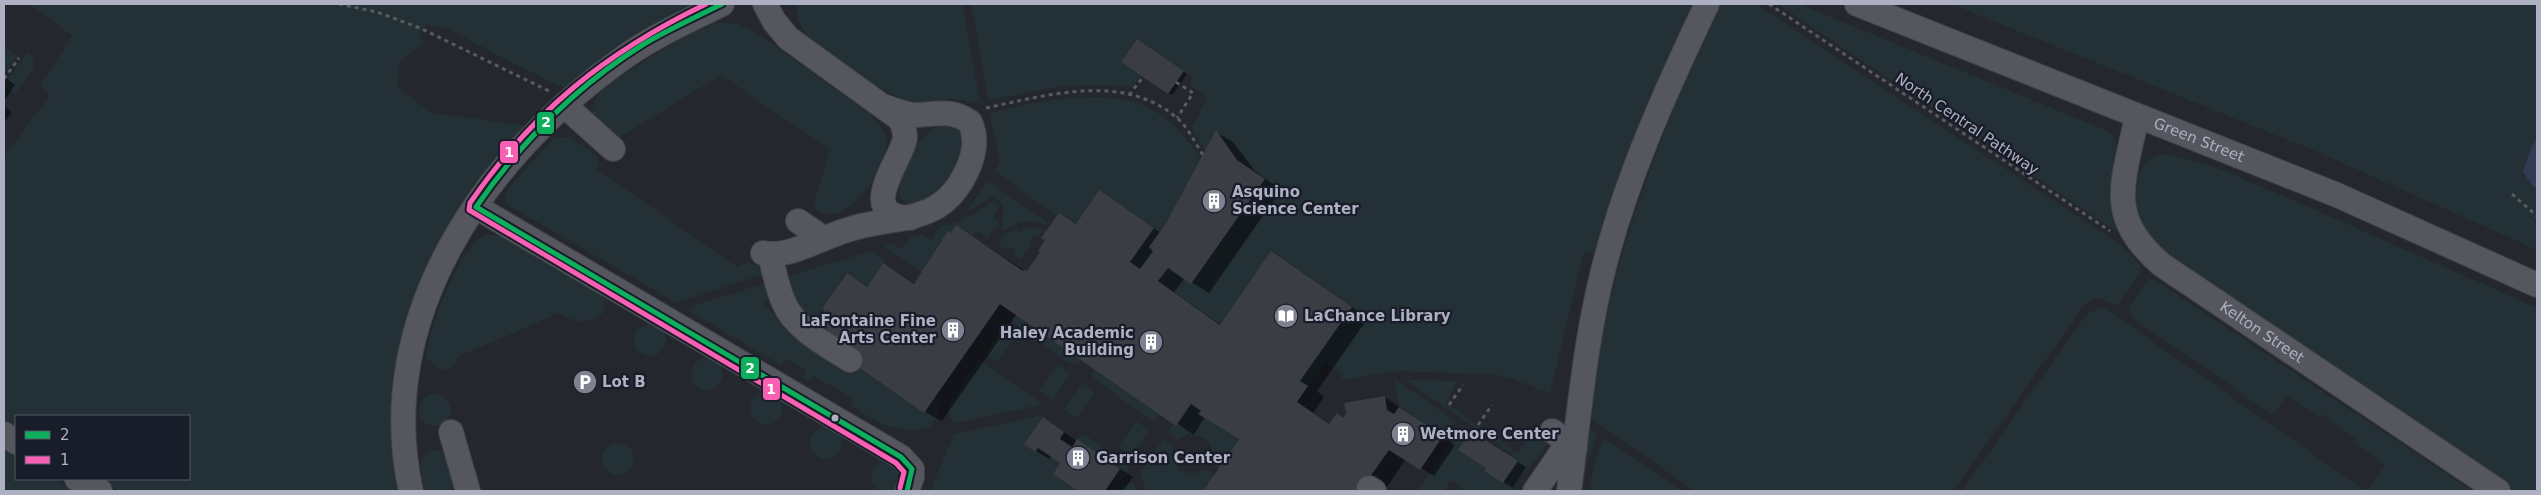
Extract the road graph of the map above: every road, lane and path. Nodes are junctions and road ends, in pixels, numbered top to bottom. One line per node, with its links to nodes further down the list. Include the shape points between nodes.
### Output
1 (339, 4): 12 (path, via 376,12 420,28 548,89)
2 (722, 4): 12 (street, via 644,44)
3 (765, 4): 13 (street, via 788,38)
4 (1707, 4): 39 (street, via 1653,122 1604,265)
5 (1769, 4): 28 (path, North Central Pathway)
6 (1857, 4): 16 (street, Green Street)
7 (19, 58): 9 (path)
8 (1143, 77): 11 (path)
9 (4, 79)
10 (1176, 82): 17 (path, via 1192,93)
11 (1129, 95): 14 (path, via 1101,89 1050,94); 17 (path, via 1148,100)
12 (564, 105): 18 (street); 23 (street, via 525,143)
13 (886, 107): 15 (street, via 915,115); 19 (street, via 904,127)
14 (986, 108)
15 (947, 112): 19 (street, via 934,116 915,130); 25 (street, via 959,114 970,122 974,134 973,157 951,196 935,210)
16 (2137, 116): 30 (street, Green Street, via 2337,195); 47 (street, Kelton Street, via 2123,206 2128,226 2147,251 2170,270)
17 (1177, 118): 20 (path)
18 (612, 150)
19 (901, 150): 21 (street)
20 (1203, 155)
21 (883, 193): 25 (street, via 890,210); 27 (street, via 871,214)
22 (2512, 194): 24 (path)
23 (476, 207): 42 (street, via 432,280 409,354 402,419); 44 (street, via 901,457 912,469)
24 (2537, 216)
25 (910, 218): 27 (street)
26 (798, 221): 29 (street)
27 (849, 229): 29 (street)
28 (2115, 234)
29 (823, 238): 31 (street, via 789,251 766,254 790,316)
30 (2537, 285)
31 (850, 360)
32 (1463, 385): 33 (path)
33 (1449, 405)
34 (1492, 405): 35 (path)
35 (1478, 425)
36 (451, 432): 43 (street)
37 (4, 434): 38 (street)
38 (15, 441)
39 (1565, 441): 45 (street); 46 (street)
40 (79, 480): 41 (street)
41 (100, 491)
42 (411, 491)
43 (468, 491)
44 (907, 491)
45 (1535, 491)
46 (1569, 491)
47 (2498, 491)

